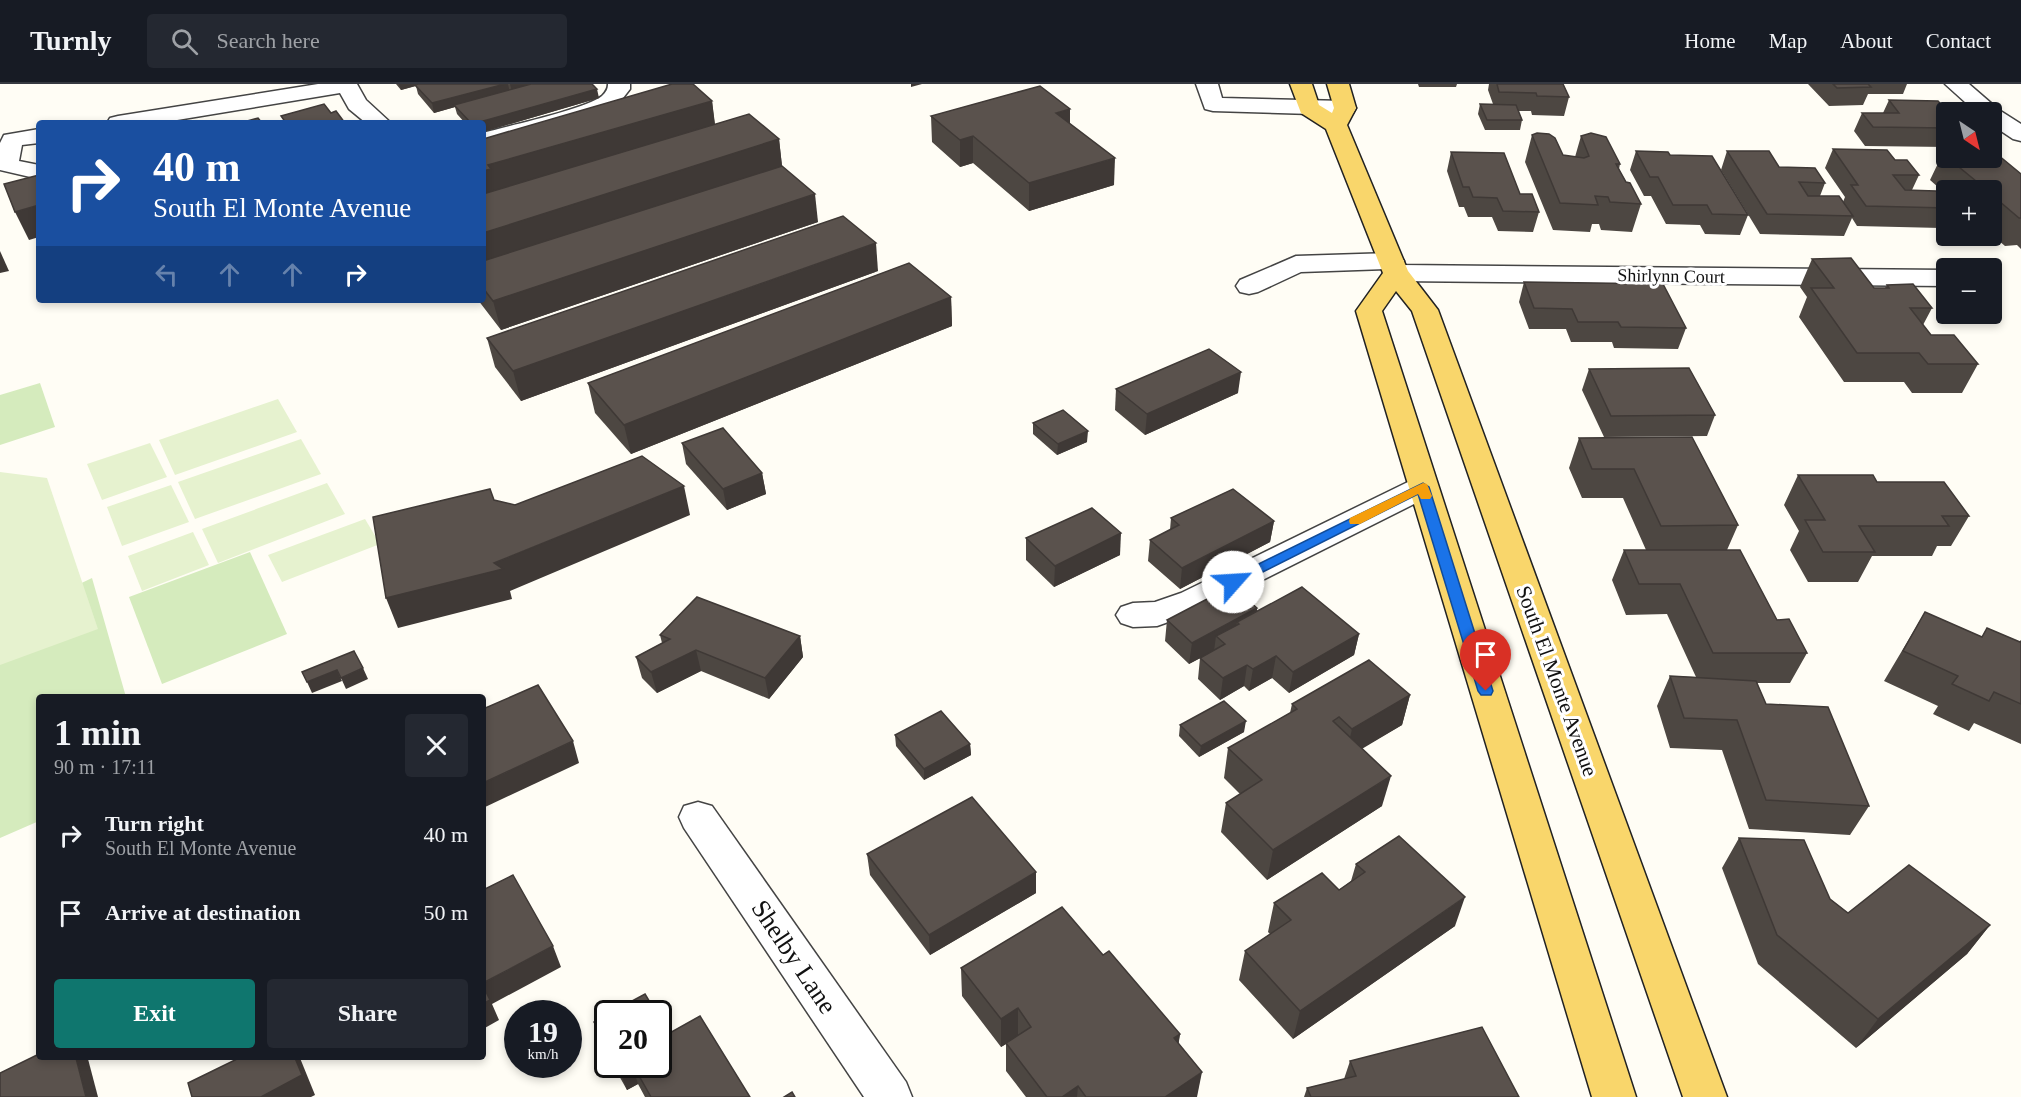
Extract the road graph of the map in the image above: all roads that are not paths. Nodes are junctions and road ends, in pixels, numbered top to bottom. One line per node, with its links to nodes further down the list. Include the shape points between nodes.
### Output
1 (619, 84): 16 (street, via 608,102)
2 (1301, 84): 8 (main road)
3 (1338, 84): 10 (main road, South El Monte Avenue)
4 (1956, 84): 7 (street)
5 (350, 91): 9 (street); 11 (street); 12 (street)
6 (1210, 94): 8 (street)
7 (1976, 102)
8 (1309, 108): 10 (main road)
9 (325, 111)
10 (1341, 116): 18 (main road, South El Monte Avenue)
11 (140, 120)
12 (377, 120)
13 (2002, 122): 14 (street)
14 (2021, 134)
15 (36, 136): 17 (street, via 12,140 8,165)
16 (486, 140)
17 (36, 171)
18 (1393, 267): 19 (street, Shirlynn Court); 20 (street, Shirlynn Court, via 1296,264); 21 (main road, via 1369,311); 26 (main road, South El Monte Avenue, via 1425,310)
19 (1936, 278)
20 (1249, 286)
21 (1423, 487): 22 (street, via 1193,602 1157,614); 25 (main road)
22 (1133, 615)
23 (698, 817): 24 (street, Shelby Lane)
24 (890, 1097)
25 (1614, 1097)
26 (1705, 1097)

